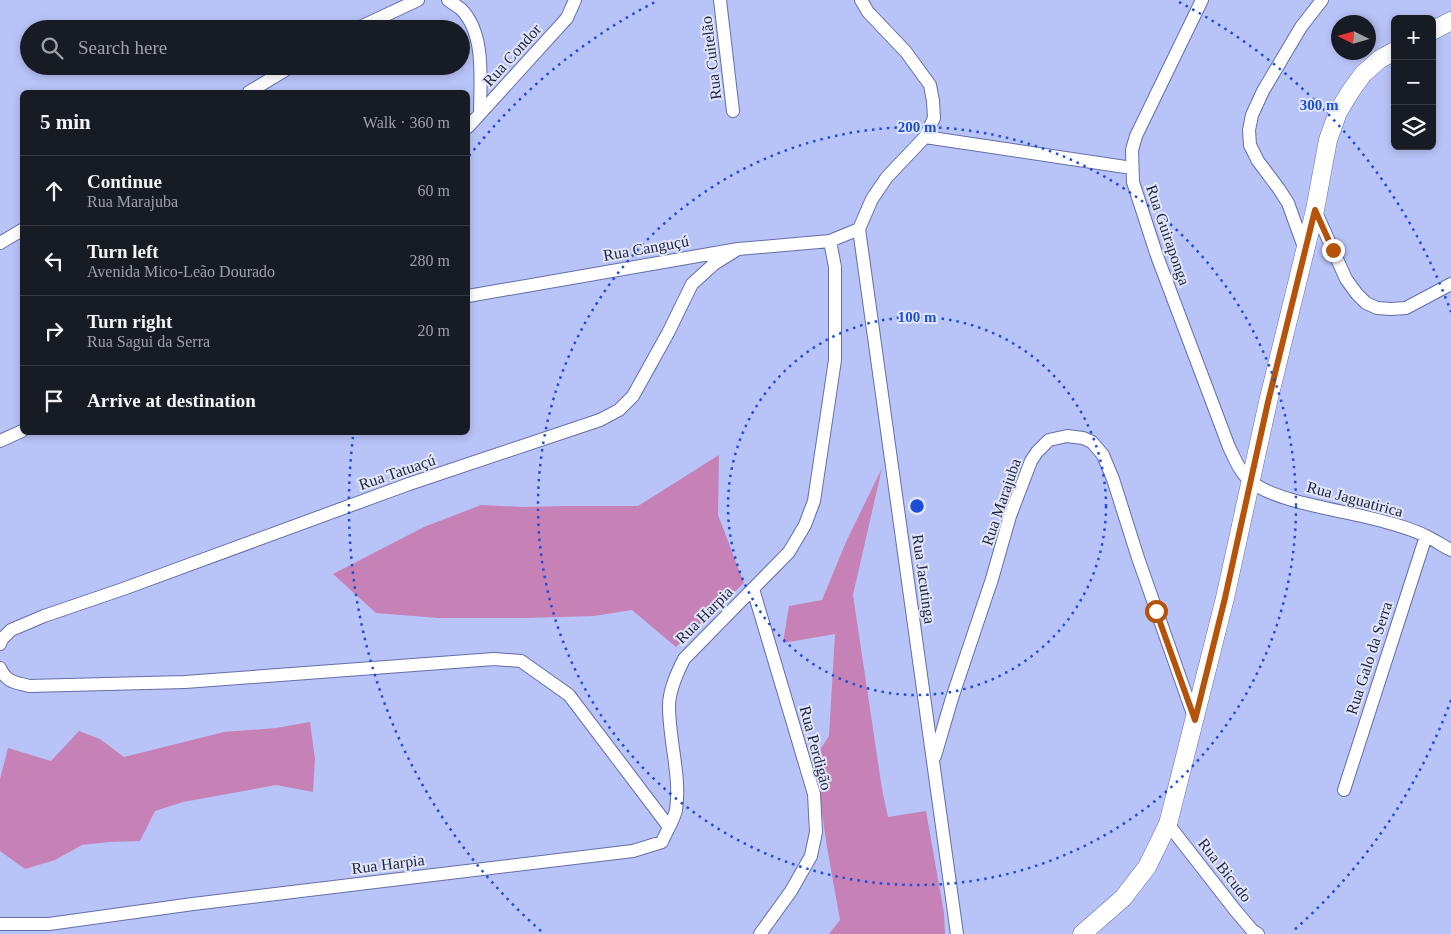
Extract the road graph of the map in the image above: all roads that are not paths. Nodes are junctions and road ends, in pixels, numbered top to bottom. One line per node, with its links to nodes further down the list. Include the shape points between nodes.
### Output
1 (418, 0): 8 (street)
2 (448, 0): 9 (street)
3 (575, 0): 17 (street, Rua Condor, via 567,18)
4 (720, 0): 16 (street, Rua Cuitelão)
5 (861, 0): 19 (street, via 930,85 934,118)
6 (1202, 0): 20 (street, Rua Guiraponga, via 1136,136)
7 (1322, 0): 27 (street, via 1301,27 1263,91 1249,130 1250,145 1288,203)
8 (375, 20)
9 (469, 20)
10 (1451, 21): 12 (street)
11 (470, 22): 17 (street, via 479,45)
12 (1436, 29)
13 (1391, 53): 21 (street, via 1363,74 1338,112 1328,140)
14 (277, 75): 15 (street)
15 (252, 90)
16 (733, 111)
17 (480, 114): 18 (street, Rua Condor)
18 (470, 125)
19 (926, 137): 20 (street); 22 (street, via 887,177 872,199)
20 (1132, 168): 32 (street, Rua Guiraponga, via 1133,182 1164,274 1229,447 1239,468)
21 (1315, 210): 27 (street); 28 (street, via 1346,280 1366,303 1377,308 1406,308)
22 (859, 229): 24 (street); 39 (street, Rua Jacutinga)
23 (20, 231): 25 (street)
24 (830, 241): 26 (street, Rua Canguçú); 35 (street, Rua Harpia, via 835,267 835,360 814,501 789,552)
25 (0, 244)
26 (738, 249): 29 (street, Rua Canguçú); 36 (street, Rua Tatuaçú, via 714,264 692,284 633,396 619,410 600,420 409,484 44,616 11,630)
27 (1305, 250): 32 (street)
28 (1451, 284)
29 (470, 296)
30 (20, 432): 31 (street)
31 (0, 441)
32 (1250, 481): 33 (street, Rua Jaguatirica, via 1274,494 1364,516); 38 (street)
33 (1426, 536): 34 (street, Rua Jaguatirica); 40 (street, Rua Galo da Serra)
34 (1451, 550)
35 (753, 589): 42 (street, Rua Harpia, via 684,659 675,679 668,704 678,788 676,813); 45 (street, Rua Perdigão, via 814,794 816,832 811,856)
36 (0, 644)
37 (0, 668): 42 (street, via 12,681 29,686 185,682 494,659 521,661 569,695)
38 (1195, 720): 39 (street, Rua Marajuba, via 1103,455 1092,442 1067,436 1049,440 1031,462 1010,516); 41 (street)
39 (933, 762): 46 (street, Rua Jacutinga)
40 (1344, 790)
41 (1168, 824): 47 (street, via 1148,867 1123,898); 48 (street, Rua Bicudo, via 1235,910)
42 (669, 827): 44 (street, Rua Harpia, via 662,842 633,851 193,904)
43 (0, 924): 44 (street, Rua Harpia)
44 (46, 929)
45 (760, 934)
46 (957, 934)
47 (1082, 934)
48 (1258, 934)

